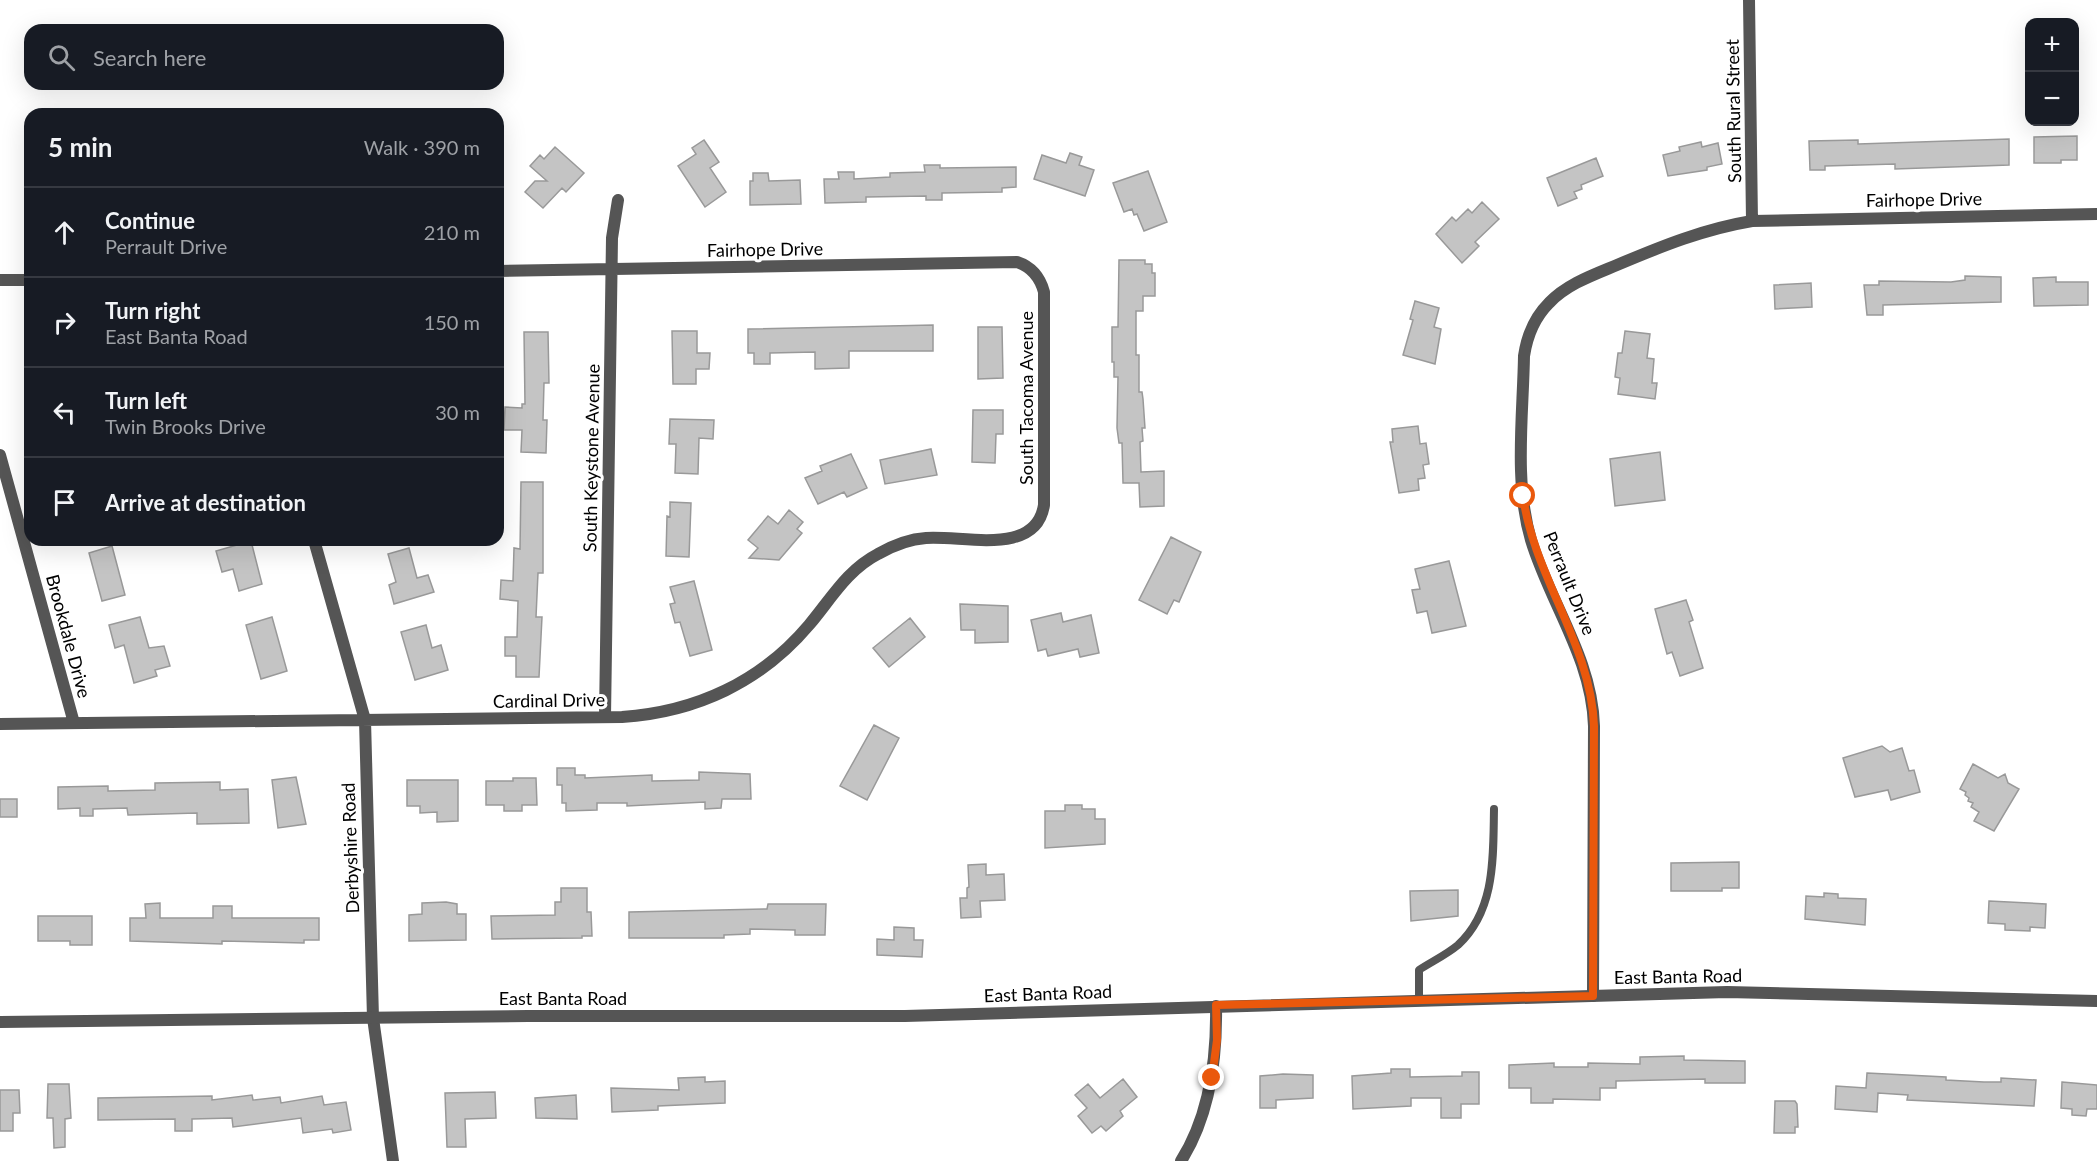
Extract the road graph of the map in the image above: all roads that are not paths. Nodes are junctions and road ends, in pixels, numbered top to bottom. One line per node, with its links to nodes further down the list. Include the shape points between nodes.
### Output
1 (1749, 0): 4 (street, South Rural Street)
2 (618, 200): 5 (street, South Keystone Avenue, via 612,229)
3 (2097, 214): 4 (street, Fairhope Drive)
4 (1752, 221): 20 (street, Perrault Drive, via 1688,236 1566,288 1539,315 1525,349 1522,471 1526,518 1542,571 1583,664 1593,710)
5 (612, 269): 6 (street, Fairhope Drive, via 1017,262); 7 (street, Fairhope Drive); 15 (street, South Keystone Avenue)
6 (1031, 270): 11 (street, South Tacoma Avenue, via 1040,281 1044,297 1044,505)
7 (504, 271)
8 (0, 280): 9 (street)
9 (24, 280)
10 (0, 455): 12 (street, Brookdale Drive)
11 (1034, 528): 15 (street, Cardinal Drive, via 1014,539 925,538 881,552 850,574 794,642 759,672 719,695 683,708)
12 (24, 542)
13 (25, 546): 17 (street, Brookdale Drive)
14 (316, 546): 16 (street, Derbyshire Road)
15 (605, 717): 16 (street, Cardinal Drive)
16 (365, 720): 17 (street, Cardinal Drive); 24 (street, Derbyshire Road)
17 (74, 723): 18 (street, Cardinal Drive)
18 (0, 724)
19 (1494, 809): 21 (lane, via 1492,870 1483,909 1458,944 1419,970)
20 (1593, 996): 21 (street, East Banta Road); 22 (street, East Banta Road, via 1748,992)
21 (1419, 1001): 23 (street, East Banta Road)
22 (2097, 1001)
23 (1216, 1005): 24 (street, East Banta Road, via 905,1016); 27 (street, via 1212,1078 1202,1116)
24 (373, 1018): 25 (street, East Banta Road); 26 (street, Derbyshire Road)
25 (0, 1022)
26 (393, 1161)
27 (1181, 1161)

